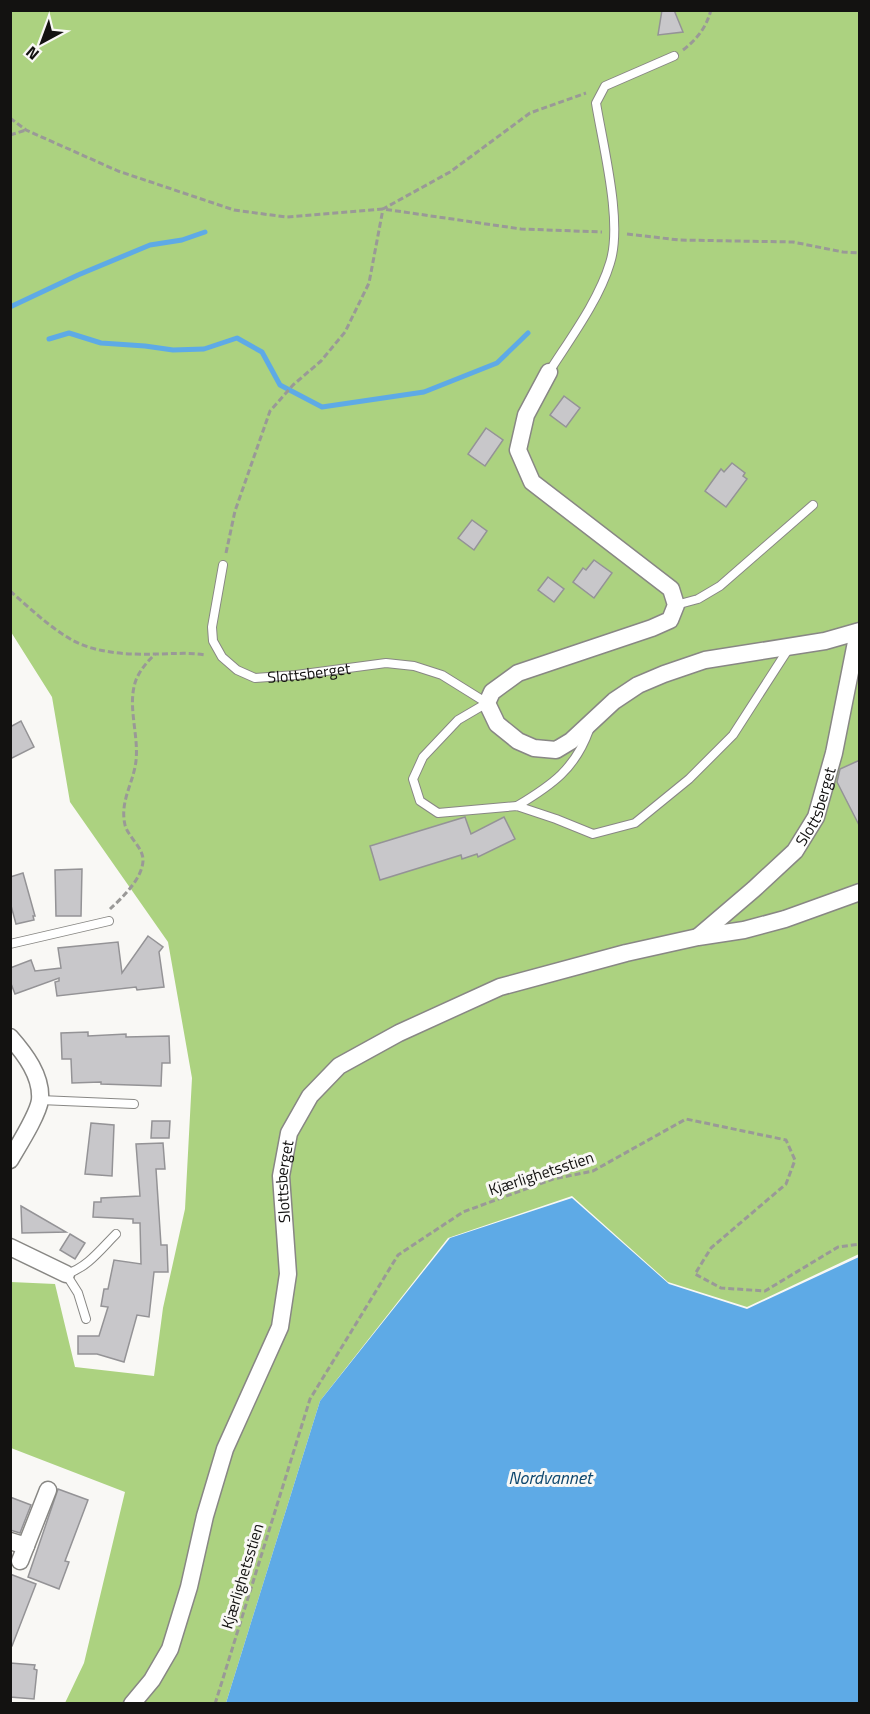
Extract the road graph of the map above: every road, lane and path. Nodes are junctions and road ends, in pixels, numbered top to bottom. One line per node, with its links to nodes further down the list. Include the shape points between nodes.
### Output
1 (711, 10): 2 (path, via 707,25)
2 (674, 56): 3 (lane)
3 (604, 86): 7 (path, via 530,113 450,172); 8 (lane, via 596,104)
4 (10, 118): 5 (path)
5 (26, 130): 6 (path); 7 (path, via 118,171 234,210 286,217)
6 (10, 135)
7 (383, 209): 8 (path, via 521,229); 12 (path, via 369,283 345,332 270,411 235,511)
8 (615, 232): 9 (path, via 679,240 794,242); 10 (lane, via 610,263 590,308)
9 (860, 253)
10 (549, 372): 14 (street, via 526,415 518,450 532,482 671,589)
11 (813, 505): 14 (lane, via 720,586 698,599)
12 (223, 565): 18 (lane, via 212,627 213,641)
13 (10, 591): 17 (path, via 73,641 93,648)
14 (676, 604): 19 (street, Slottsberget, via 670,620 652,628 518,673 492,692)
15 (859, 632): 16 (street, Slottsberget); 25 (street, Slottsberget, via 834,753 816,817 795,851)
16 (790, 647): 20 (street, Slottsberget, via 705,660 664,674 638,685); 21 (lane, Slottsberget, via 733,735 689,779 635,823 593,834)
17 (154, 654): 18 (path); 24 (path, via 135,682 136,766 123,813 126,827 144,857 143,864 130,890)
18 (222, 657): 19 (lane, Slottsberget, via 255,678 386,663 414,666 442,675)
19 (487, 703): 20 (street, Slottsberget, via 497,724 534,748 556,750); 21 (lane, Slottsberget, via 458,720 423,757 413,779 416,790 420,801 438,813)
20 (592, 721): 21 (lane, Slottsberget, via 581,751 566,770)
21 (517, 806)
22 (860, 892): 25 (street, Slottsberget, via 785,919)
23 (109, 921): 24 (lane)
24 (96, 923): 26 (lane)
25 (698, 936): 38 (street, Slottsberget, via 500,987 399,1033 339,1066 310,1096 289,1133 281,1176 288,1274 280,1327 225,1449 170,1649)
26 (10, 944)
27 (10, 1037): 28 (street, via 35,1073)
28 (40, 1100): 29 (lane); 30 (street)
29 (134, 1104)
30 (10, 1160)
31 (116, 1234): 34 (lane, via 90,1260)
32 (860, 1244): 39 (path, Kjærlighetsstien, via 838,1247 765,1291 721,1288 695,1274 711,1248 786,1184 795,1160 786,1140 686,1119 593,1171 553,1179 463,1212 398,1255 310,1399)
33 (10, 1247): 34 (street)
34 (66, 1274): 35 (lane, via 78,1293)
35 (86, 1319)
36 (48, 1490): 37 (street)
37 (19, 1549)
38 (132, 1704)
39 (215, 1704)

